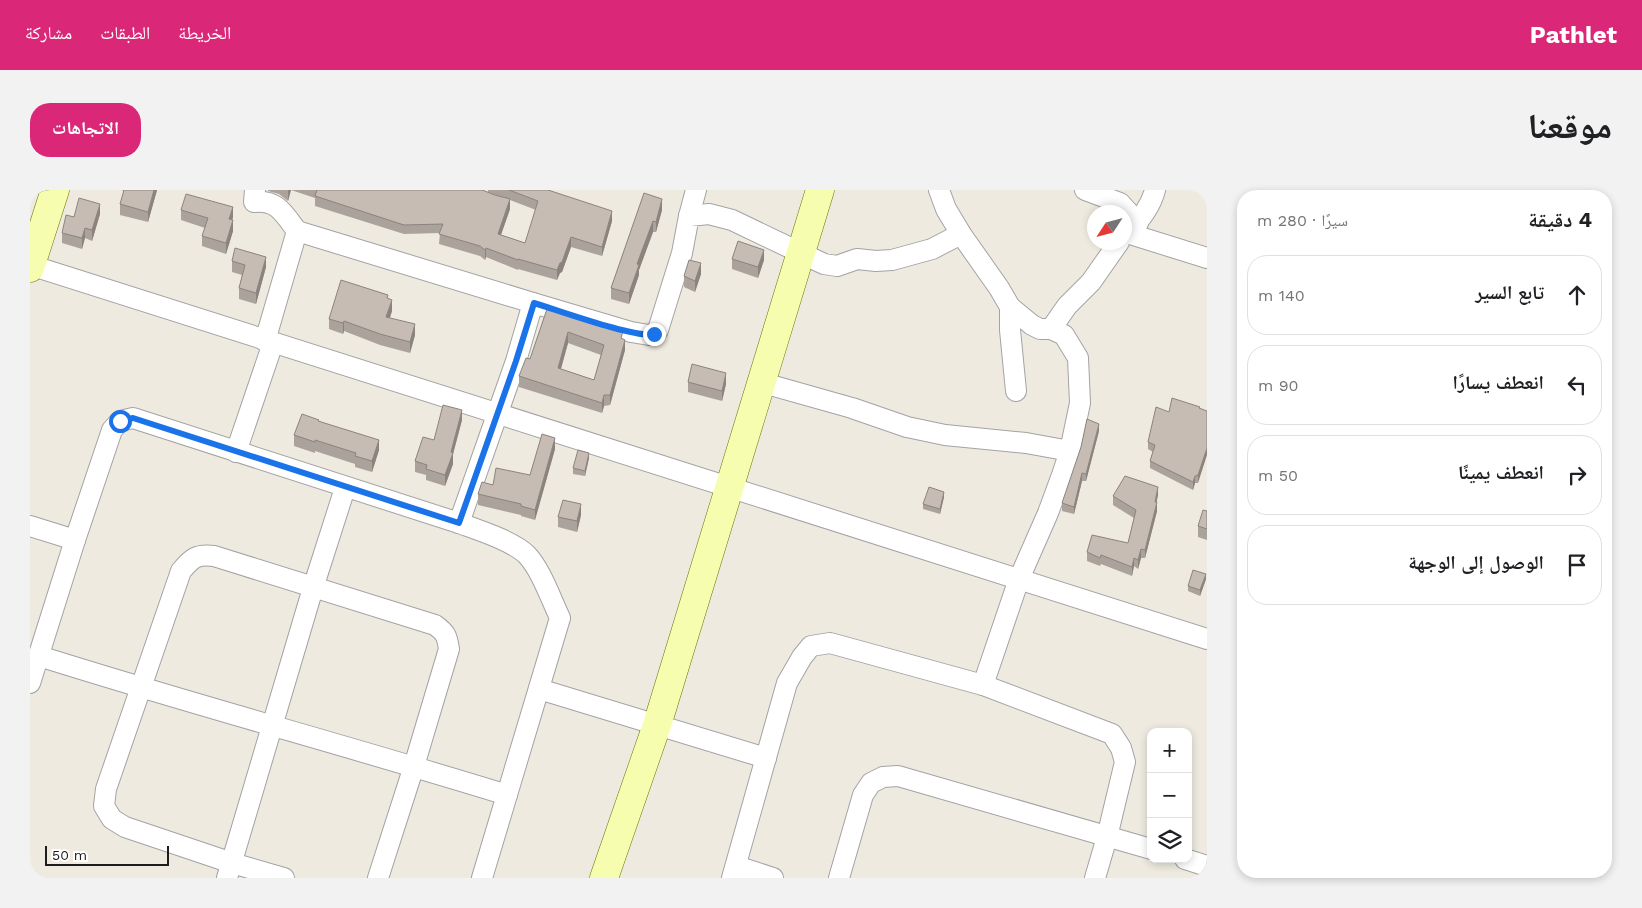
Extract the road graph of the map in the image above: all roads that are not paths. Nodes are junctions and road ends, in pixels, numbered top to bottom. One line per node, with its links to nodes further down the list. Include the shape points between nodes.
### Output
1 (55, 190): 17 (street)
2 (255, 190): 11 (street, via 254,202 274,204)
3 (696, 190): 9 (street)
4 (820, 190): 15 (street)
5 (939, 190): 12 (street)
6 (1086, 190): 8 (street)
7 (1155, 190): 10 (street, via 1153,198)
8 (1120, 205)
9 (689, 216): 15 (street, via 709,214 732,220); 18 (street, via 682,253 654,334 631,332)
10 (1132, 227)
11 (297, 231): 18 (street); 21 (street)
12 (960, 234): 15 (street, via 932,249 884,260 857,259 837,266); 19 (street)
13 (1132, 236): 16 (street)
14 (1115, 250): 20 (street)
15 (800, 253): 22 (street)
16 (1207, 258)
17 (30, 266): 21 (street)
18 (534, 303): 24 (street)
19 (1010, 307): 20 (street, via 1032,326); 23 (street)
20 (1051, 329): 25 (street, via 1064,336 1078,358 1080,403)
21 (269, 342): 24 (street); 26 (street)
22 (760, 382): 25 (street, via 906,427); 28 (street)
23 (1016, 391)
24 (498, 415): 28 (street); 29 (street)
25 (1070, 451): 32 (street, via 1048,514)
26 (236, 452): 27 (street); 31 (street, via 133,418 120,421 112,430)
27 (346, 488): 29 (street); 33 (street)
28 (728, 488): 32 (street); 41 (street)
29 (459, 523): 39 (street, via 501,539 526,554 542,580 560,618)
30 (30, 526): 31 (street)
31 (75, 540): 35 (street)
32 (1019, 579): 34 (street); 37 (street)
33 (314, 588): 38 (street, via 214,556 202,554 191,559 181,571); 40 (street); 43 (street, via 435,625 447,637 449,649)
34 (1207, 639)
35 (39, 656): 36 (street); 38 (street)
36 (30, 683)
37 (983, 685): 42 (street, via 830,643 811,646 787,683); 45 (street, via 1112,734 1125,762)
38 (141, 688): 40 (street); 49 (street, via 106,788 104,806 112,819 125,827)
39 (539, 689): 41 (street); 44 (street)
40 (273, 725): 43 (street); 49 (street)
41 (657, 725): 42 (street); 54 (street)
42 (766, 758): 50 (street)
43 (414, 766): 44 (street); 52 (street)
44 (507, 795): 53 (street)
45 (1107, 837): 46 (street); 56 (street, via 898,776 883,777 871,783 863,795); 57 (street)
46 (1147, 848)
47 (1192, 861): 48 (street)
48 (1207, 866)
49 (230, 870): 51 (street)
50 (734, 872): 55 (street)
51 (284, 878)
52 (378, 878)
53 (482, 878)
54 (604, 878)
55 (773, 878)
56 (839, 878)
57 (1095, 878)

